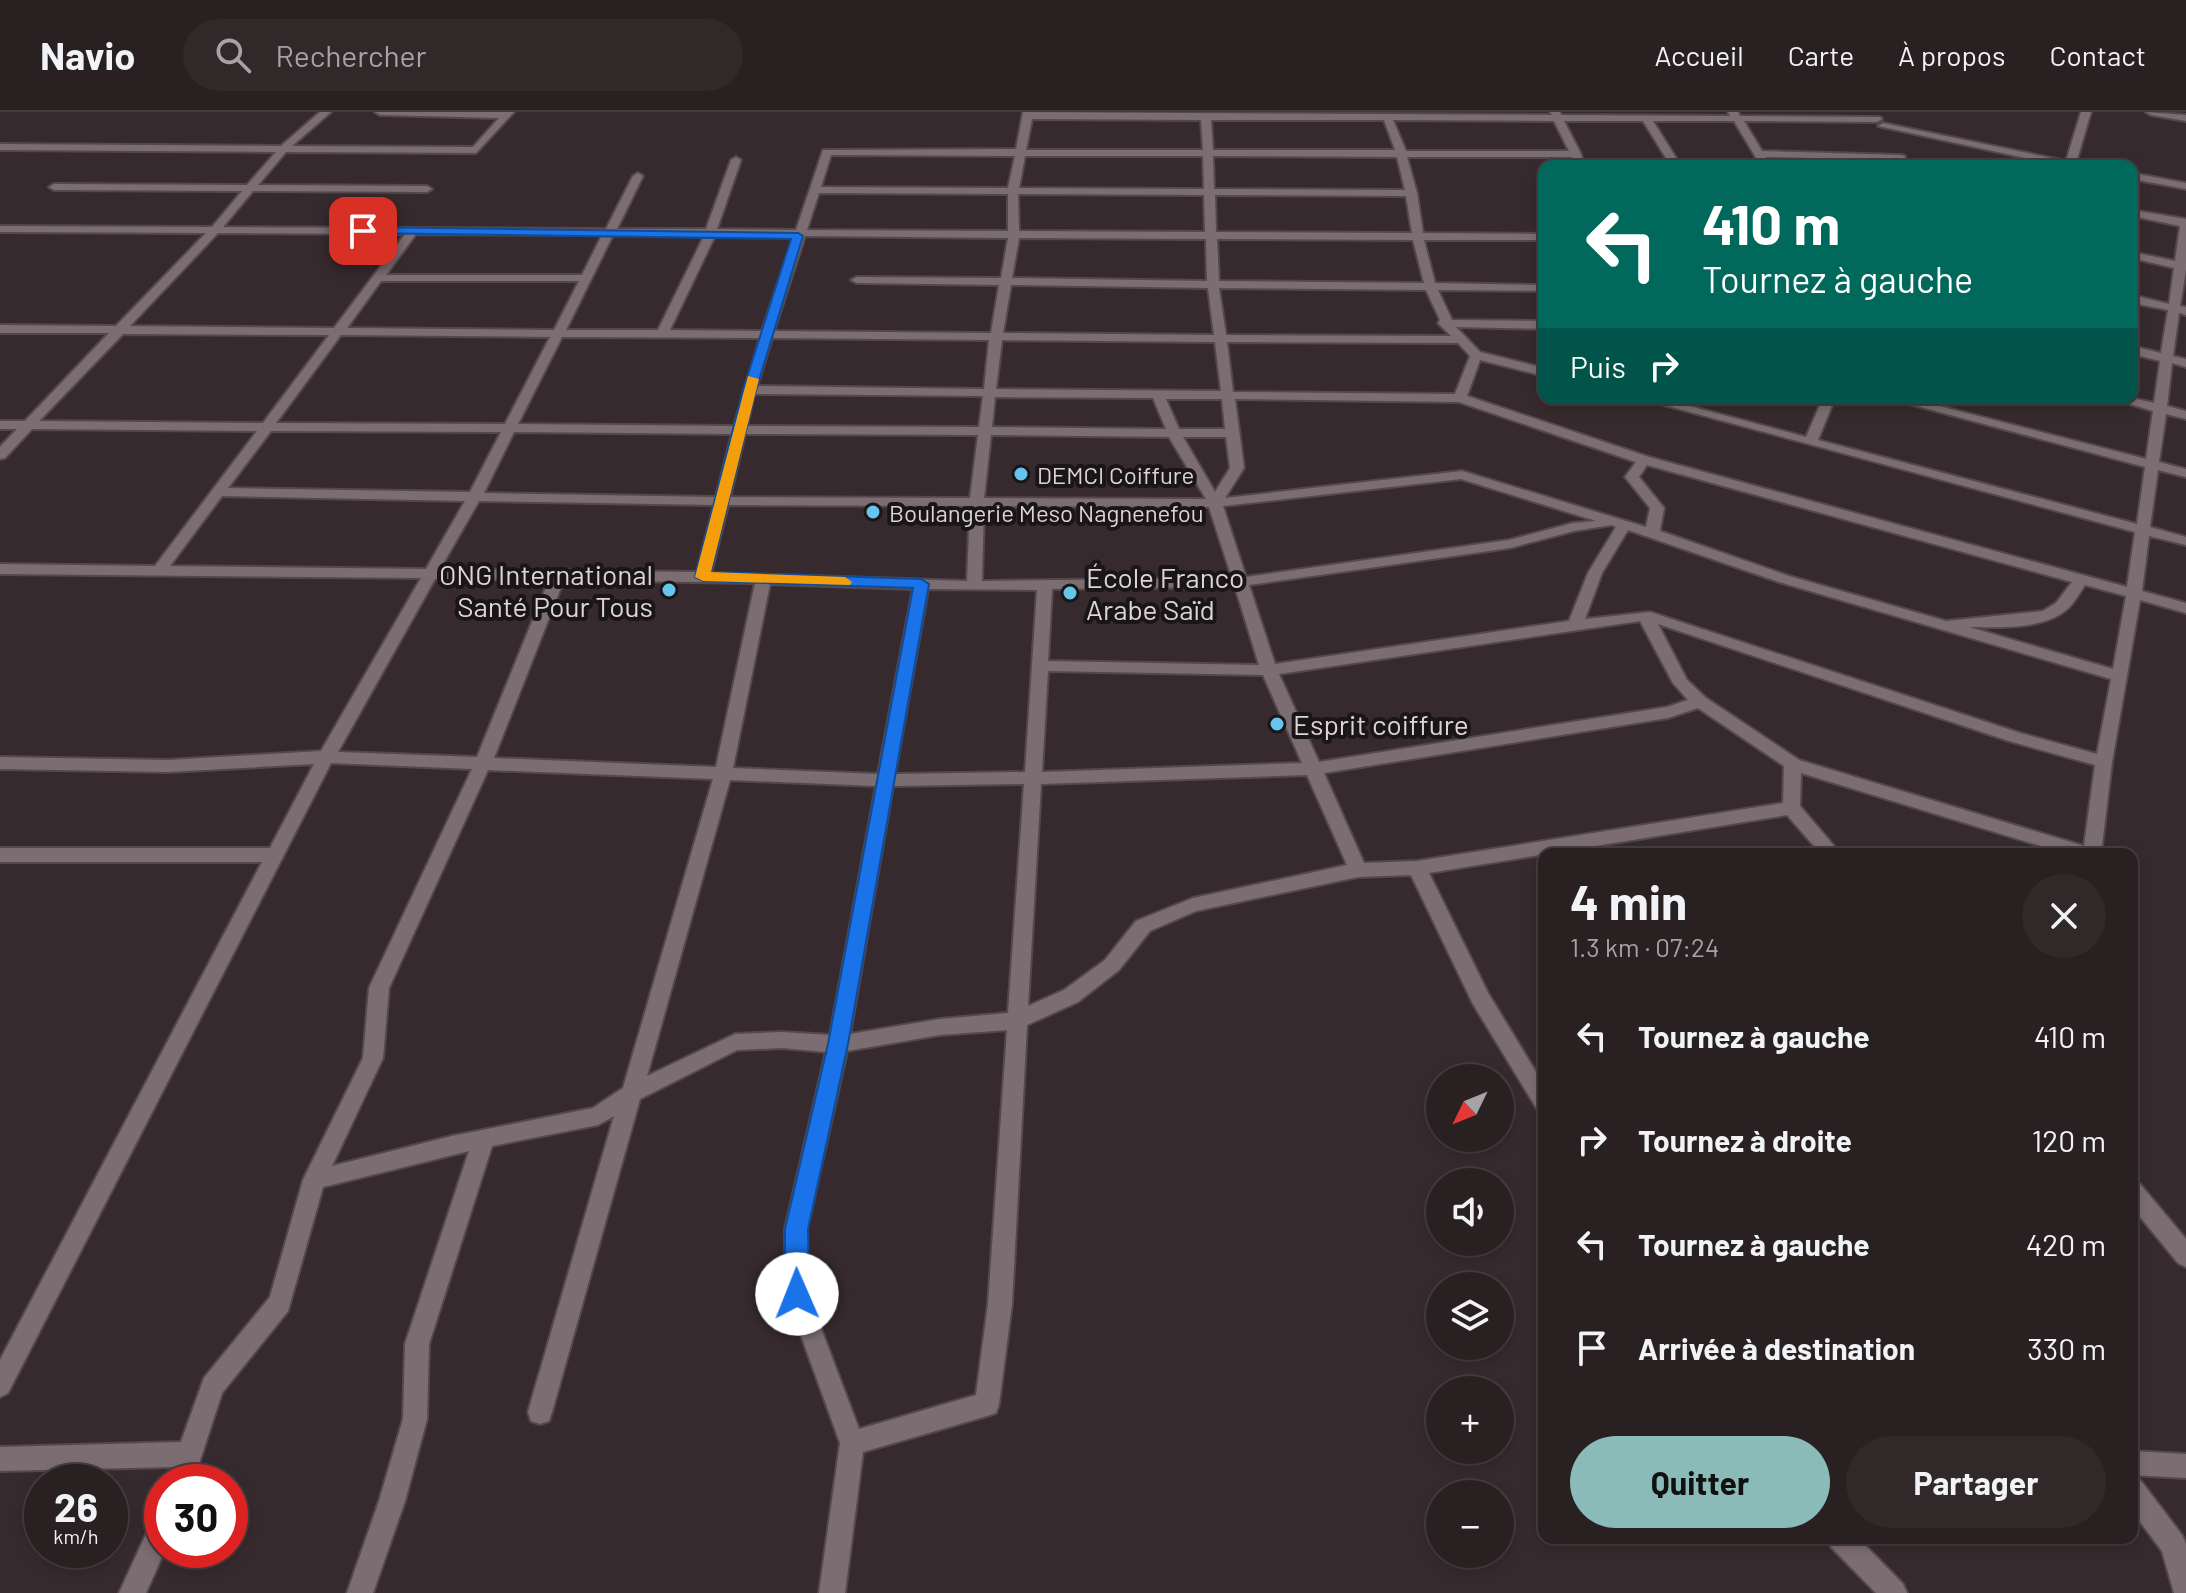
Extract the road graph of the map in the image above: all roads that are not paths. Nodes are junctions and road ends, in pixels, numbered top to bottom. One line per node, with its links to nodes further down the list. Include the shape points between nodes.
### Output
1 (326, 112): 16 (street)
2 (380, 112): 5 (street)
3 (2086, 112): 31 (street)
4 (2151, 112): 12 (street)
5 (508, 114): 16 (street, via 476,150)
6 (1028, 114): 7 (street); 18 (street)
7 (1206, 115): 8 (street); 19 (street)
8 (1387, 115): 9 (street); 22 (street)
9 (1556, 115): 11 (street); 20 (street)
10 (1735, 115): 11 (street); 13 (street); 21 (street)
11 (1646, 118): 26 (street)
12 (2186, 118)
13 (1878, 119): 14 (street); 30 (street)
14 (1889, 137)
15 (6, 147): 16 (street); 23 (street)
16 (285, 147): 36 (street)
17 (1895, 147): 29 (street)
18 (1021, 153): 19 (street); 38 (street, via 827,152); 39 (street)
19 (1208, 154): 22 (street); 40 (street)
20 (1576, 154): 22 (street); 25 (street)
21 (1758, 154): 27 (street); 28 (street)
22 (1400, 155): 41 (street)
23 (0, 157)
24 (736, 160): 48 (street)
25 (1578, 160)
26 (1672, 160)
27 (1762, 160)
28 (1868, 160)
29 (1903, 160)
30 (2053, 160)
31 (2075, 160)
32 (638, 176): 47 (street)
33 (2138, 177): 34 (street)
34 (2186, 186)
35 (54, 187): 36 (street)
36 (249, 189): 37 (street); 45 (street)
37 (427, 189)
38 (817, 190): 39 (street); 49 (street)
39 (1013, 191): 40 (street); 50 (street)
40 (1208, 193): 41 (street); 52 (street)
41 (1412, 193): 53 (street)
42 (2138, 214): 43 (street)
43 (2186, 223): 55 (street)
44 (1, 230): 45 (street)
45 (214, 231): 46 (street); 68 (street)
46 (413, 231): 47 (street); 56 (street)
47 (613, 231): 48 (street); 57 (street)
48 (710, 234): 49 (street); 71 (street)
49 (798, 236): 50 (street); 72 (street)
50 (1014, 236): 52 (street); 60 (street)
51 (1538, 237): 53 (street)
52 (1211, 238): 53 (street); 59 (street)
53 (1418, 238): 61 (street)
54 (2138, 256): 55 (street)
55 (2183, 266): 64 (street)
56 (376, 278): 57 (street); 69 (street)
57 (587, 278): 70 (street)
58 (857, 280): 60 (street)
59 (1213, 283): 60 (street); 61 (street); 74 (street)
60 (1005, 284): 73 (street)
61 (1430, 286): 62 (street); 65 (street)
62 (1538, 288)
63 (2138, 300): 64 (street)
64 (2180, 310): 78 (street)
65 (1444, 323): 66 (street); 75 (street)
66 (1538, 325)
67 (0, 329): 68 (street)
68 (119, 330): 69 (street); 92 (street)
69 (336, 330): 70 (street); 95 (street)
70 (556, 334): 71 (street); 96 (street)
71 (662, 334): 72 (street)
72 (766, 334): 73 (street); 81 (street)
73 (996, 336): 74 (street); 83 (street)
74 (1220, 337): 75 (street); 82 (street)
75 (1457, 340): 77 (street)
76 (2138, 351): 78 (street)
77 (1476, 355): 80 (street); 85 (street)
78 (2166, 358): 79 (street); 90 (street)
79 (2186, 363)
80 (1538, 370)
81 (749, 390): 83 (street); 94 (street)
82 (1227, 394): 84 (street); 85 (street); 98 (street)
83 (990, 395): 84 (street); 99 (street)
84 (1158, 395): 97 (street)
85 (1460, 398): 102 (street)
86 (1667, 404): 100 (street)
87 (1826, 404): 100 (street)
88 (1916, 404): 103 (street)
89 (2138, 404): 90 (street)
90 (2159, 409): 91 (street); 103 (street)
91 (2186, 415)
92 (30, 424): 93 (street); 95 (street); 101 (street)
93 (0, 425)
94 (740, 427): 96 (street); 99 (street); 107 (street)
95 (264, 428): 96 (street); 105 (street)
96 (509, 428): 106 (street)
97 (1174, 433): 98 (street); 99 (street); 109 (street)
98 (1232, 433): 109 (street, via 1237,468)
99 (985, 434): 108 (street)
100 (1811, 441): 111 (street)
101 (0, 455)
102 (1644, 460): 112 (street, via 1632,477 1657,508); 120 (street)
103 (2151, 464): 104 (street); 111 (street)
104 (2186, 473)
105 (217, 492): 106 (street); 115 (street)
106 (475, 496): 107 (street); 116 (street)
107 (722, 501): 108 (street); 118 (street)
108 (977, 502): 109 (street); 124 (street)
109 (1215, 503): 110 (street, via 1462,475); 121 (street)
110 (1618, 524): 112 (street); 121 (street); 129 (street)
111 (2142, 529): 113 (street); 125 (street)
112 (1652, 533): 128 (street)
113 (2186, 541)
114 (0, 569): 115 (street)
115 (159, 571): 116 (street)
116 (431, 572): 117 (street); 134 (street)
117 (559, 574): 118 (street); 137 (street)
118 (703, 577): 119 (street)
119 (763, 579): 122 (street); 140 (street)
120 (2081, 580): 125 (street); 128 (street, via 2059,609 2034,618)
121 (1240, 582): 123 (street); 131 (street)
122 (921, 584): 124 (street); 142 (street)
123 (1045, 585): 124 (street); 130 (street)
124 (974, 586)
125 (2134, 594): 126 (street); 132 (street)
126 (2186, 608)
127 (1645, 615): 129 (street); 133 (street, via 1681,683); 135 (street)
128 (1936, 624): 132 (street)
129 (1575, 625): 131 (street)
130 (1039, 666): 131 (street); 141 (street)
131 (1269, 670): 139 (street)
132 (2120, 676): 135 (street)
133 (1700, 702): 138 (street); 139 (street, via 1668,712)
134 (326, 757): 136 (street, via 168,766); 137 (street); 150 (street)
135 (2104, 762): 147 (street)
136 (0, 763)
137 (483, 763): 140 (street); 158 (street, via 379,988 373,1058)
138 (1793, 764): 143 (street); 146 (street)
139 (1314, 769): 141 (street); 152 (street)
140 (723, 775): 142 (street); 155 (street)
141 (1032, 778): 142 (street); 153 (street)
142 (886, 780): 154 (street)
143 (1791, 808): 144 (street); 145 (street)
144 (1542, 848)
145 (1827, 848)
146 (2070, 848)
147 (2091, 848)
148 (1538, 849): 151 (street)
149 (0, 855): 150 (street)
150 (275, 855): 161 (street)
151 (1417, 868): 152 (street); 156 (street, via 1480,998)
152 (1358, 870): 153 (street, via 1193,905 1143,926 1112,965 1071,996)
153 (1016, 1021): 154 (street); 163 (street, via 1000,1304 987,1404)
154 (838, 1044): 155 (street, via 735,1042); 163 (street, via 796,1229 797,1294)
155 (632, 1093): 157 (street, via 598,1116); 162 (street)
156 (1538, 1093)
157 (483, 1141): 158 (street); 174 (street, via 417,1344 415,1419)
158 (314, 1180): 164 (street, via 280,1303 212,1386)
159 (2138, 1198): 160 (street)
160 (2186, 1256)
161 (0, 1385)
162 (540, 1412)
163 (852, 1443): 175 (street)
164 (189, 1454): 165 (street); 167 (street)
165 (0, 1459)
166 (2138, 1463): 168 (street)
167 (186, 1464)
168 (2186, 1466)
169 (2138, 1498): 172 (street, via 2173,1544)
170 (1846, 1544): 176 (street)
171 (144, 1567): 173 (street)
172 (2186, 1589)
173 (132, 1593)
174 (360, 1593)
175 (832, 1593)
176 (1894, 1593)

